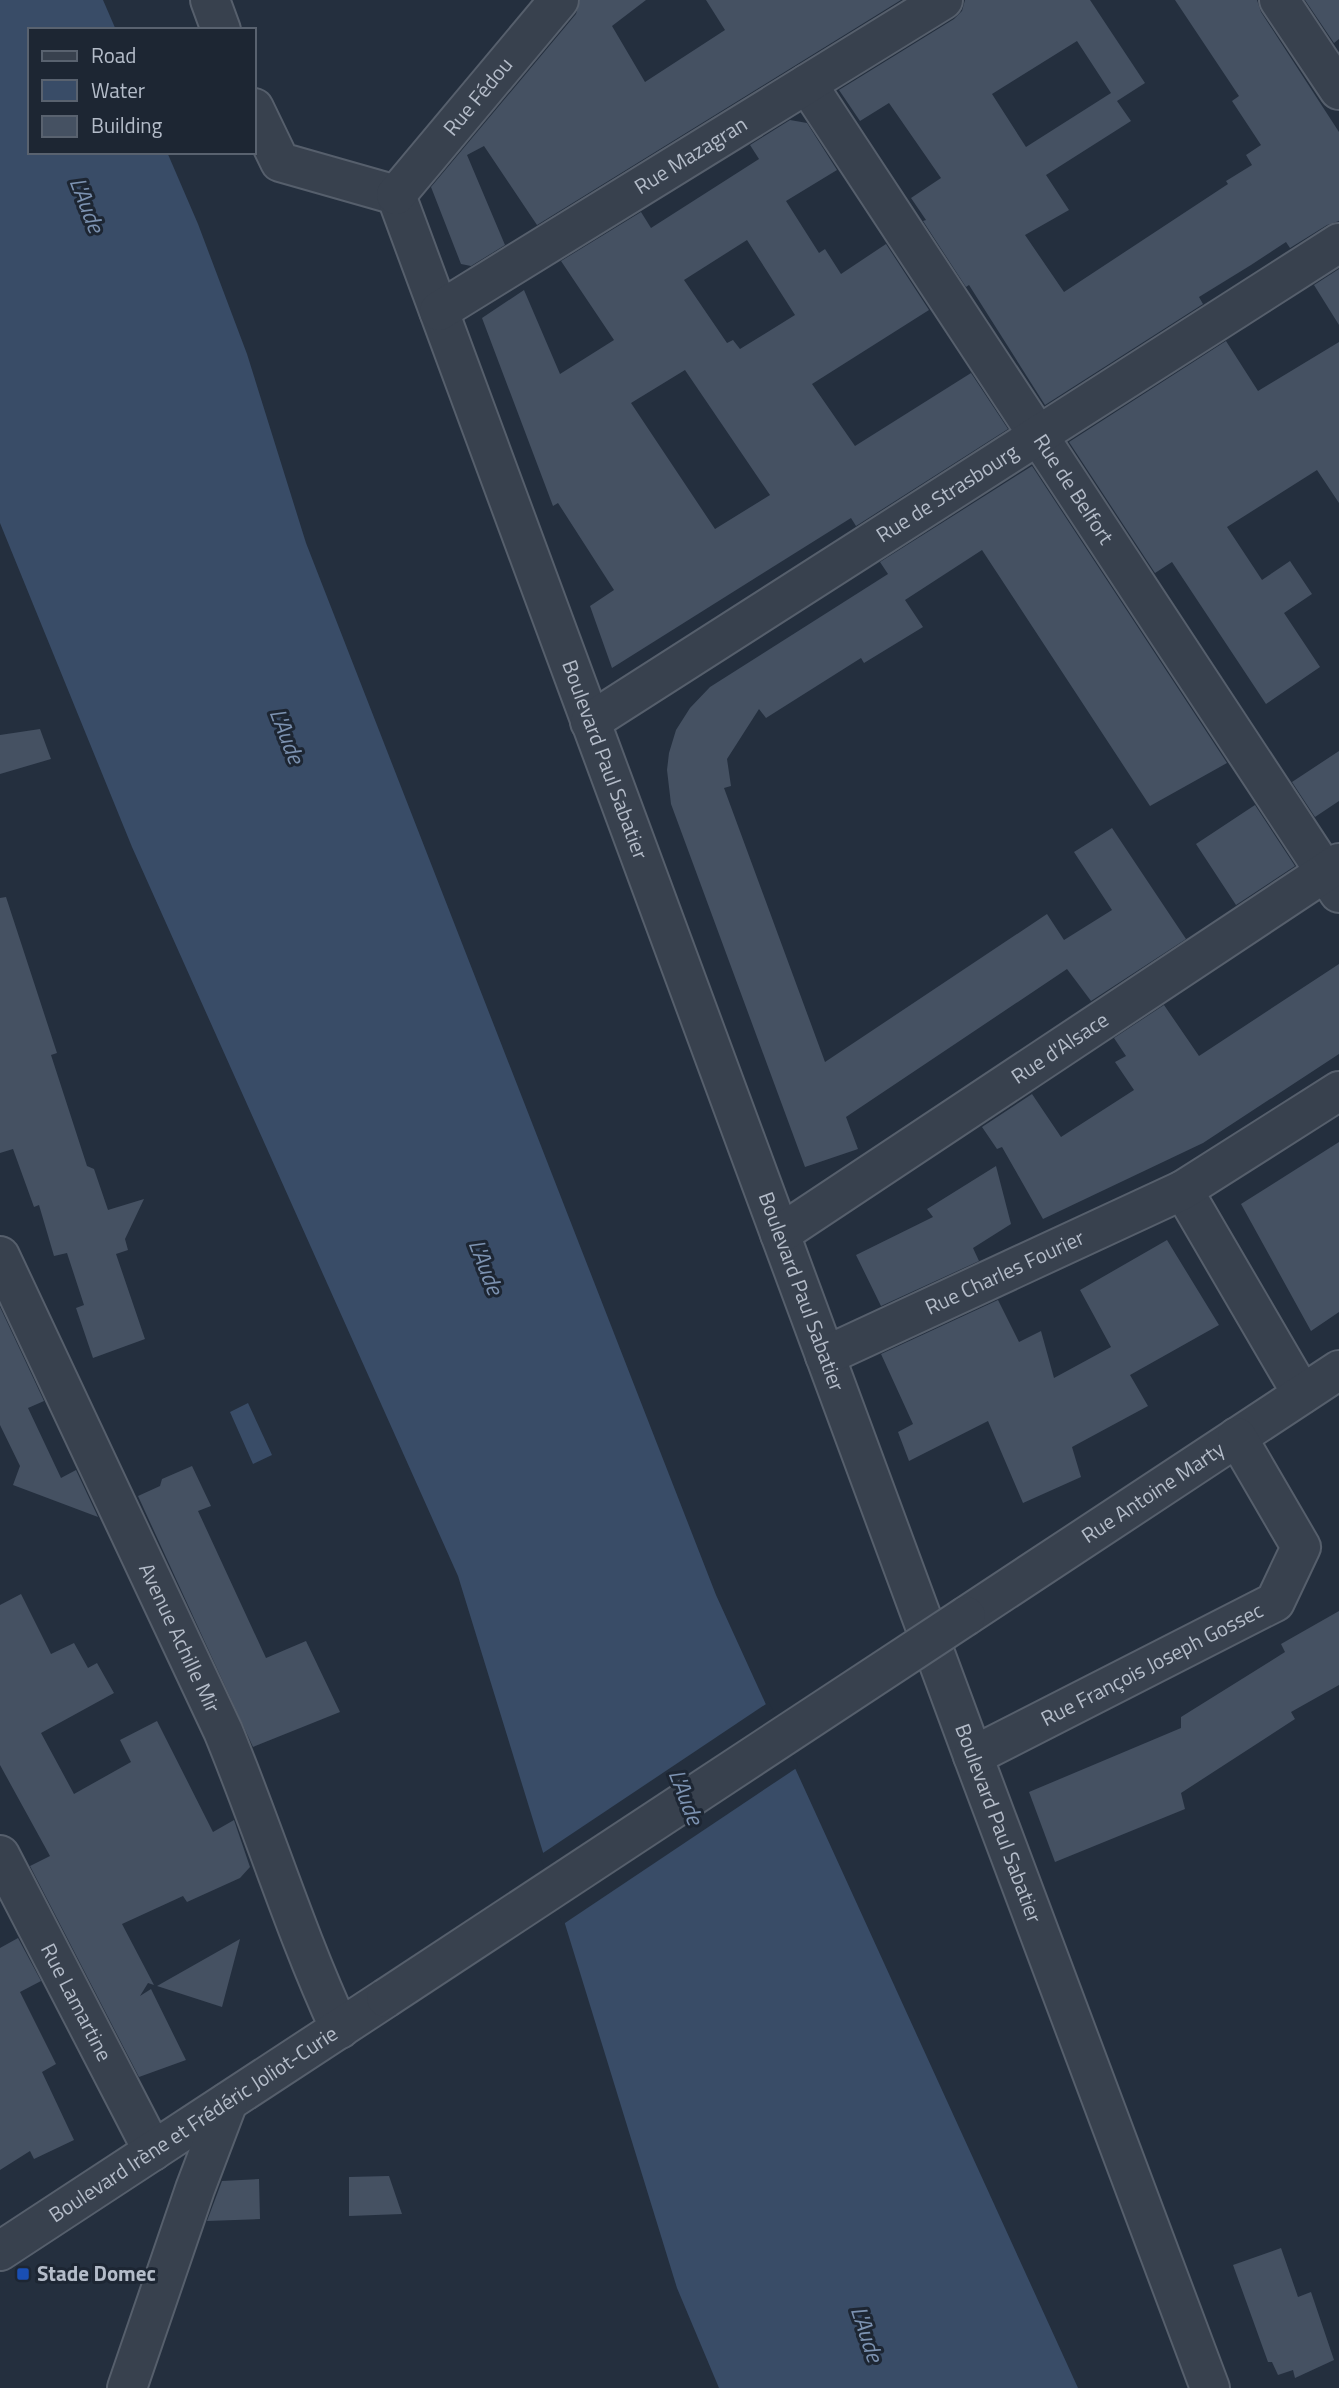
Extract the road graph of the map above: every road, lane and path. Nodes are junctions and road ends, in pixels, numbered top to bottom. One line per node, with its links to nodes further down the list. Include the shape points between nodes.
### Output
1 (210, 0): 5 (street)
2 (559, 0): 9 (street, Rue Fédou)
3 (943, 0): 6 (street, Rue Mazagran)
4 (1279, 0): 7 (street)
5 (220, 28)
6 (807, 84): 11 (street, Rue Mazagran); 12 (street, Rue de Belfort)
7 (1339, 90)
8 (256, 112): 9 (street, via 280,162)
9 (396, 195): 11 (street, Boulevard Paul Sabatier)
10 (1339, 243): 12 (street, Rue de Strasbourg)
11 (439, 311): 13 (street, Boulevard Paul Sabatier)
12 (1038, 435): 13 (street, Rue de Strasbourg); 14 (street, Rue de Belfort)
13 (590, 722): 17 (street, Boulevard Paul Sabatier)
14 (1334, 876): 17 (street, Rue d'Alsace)
15 (1339, 1091): 16 (street, Rue Charles Fourier)
16 (1184, 1190): 19 (street, Rue Charles Fourier); 21 (street)
17 (780, 1234): 19 (street, Boulevard Paul Sabatier)
18 (0, 1256): 26 (street, Avenue Achille Mir, via 223,1731)
19 (825, 1356): 23 (street, Boulevard Paul Sabatier)
20 (1339, 1370): 21 (street, Rue Antoine Marty)
21 (1302, 1394): 22 (street, Rue Antoine Marty)
22 (1237, 1437): 23 (street, Rue François Joseph Gossec, via 1301,1547 1275,1602); 25 (street, Rue Antoine Marty, bridge)
23 (973, 1756): 31 (street, Boulevard Paul Sabatier)
24 (0, 1856): 28 (street, Rue Lamartine)
25 (386, 1998): 26 (street, Boulevard Irène et Frédéric Joliot-Curie)
26 (340, 2029): 27 (street, Boulevard Irène et Frédéric Joliot-Curie)
27 (228, 2102): 28 (street, Boulevard Irène et Frédéric Joliot-Curie); 30 (street)
28 (153, 2151): 29 (street, Boulevard Irène et Frédéric Joliot-Curie)
29 (0, 2251)
30 (127, 2388)
31 (1210, 2388)

